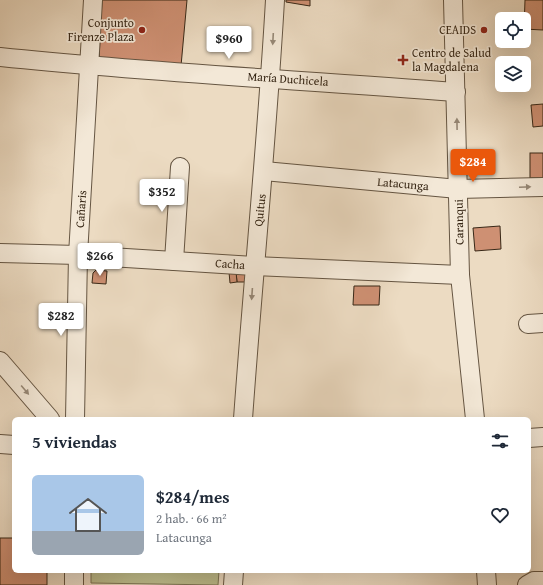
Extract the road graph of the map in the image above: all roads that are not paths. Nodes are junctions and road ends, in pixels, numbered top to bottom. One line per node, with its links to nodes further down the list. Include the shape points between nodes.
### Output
1 (93, 0): 5 (street, Cañaris)
2 (275, 0): 6 (street, Quitus, one-way to 6)
3 (453, 0): 7 (street, Caranqui)
4 (0, 57): 5 (street, María Duchicela)
5 (90, 66): 6 (street, María Duchicela); 13 (street, Cañaris)
6 (271, 78): 7 (street, María Duchicela); 9 (street, Quitus)
7 (456, 92): 11 (street, Caranqui, one-way to 7)
8 (180, 167): 14 (street)
9 (264, 171): 11 (street, Latacunga); 15 (street, Quitus)
10 (543, 187): 11 (street, Latacunga, one-way to 10)
11 (458, 189): 16 (street, Caranqui)
12 (0, 253): 13 (street, Cacha)
13 (78, 255): 14 (street, Cacha); 19 (street, Cañaris)
14 (174, 261): 15 (street, Cacha)
15 (254, 266): 16 (street, Cacha); 20 (street, Quitus, one-way to 20)
16 (460, 275): 21 (street, Caranqui)
17 (0, 361): 18 (street, one-way to 18)
18 (48, 417)
19 (75, 417)
20 (243, 417)
21 (475, 417)
22 (543, 437): 23 (street)
23 (531, 438)
24 (0, 444): 25 (street)
25 (12, 445)
26 (74, 573): 30 (street)
27 (234, 573): 31 (street)
28 (486, 573): 32 (street)
29 (543, 581): 33 (street, via 534,581)
30 (74, 585)
31 (233, 585)
32 (487, 585)
33 (527, 585)

